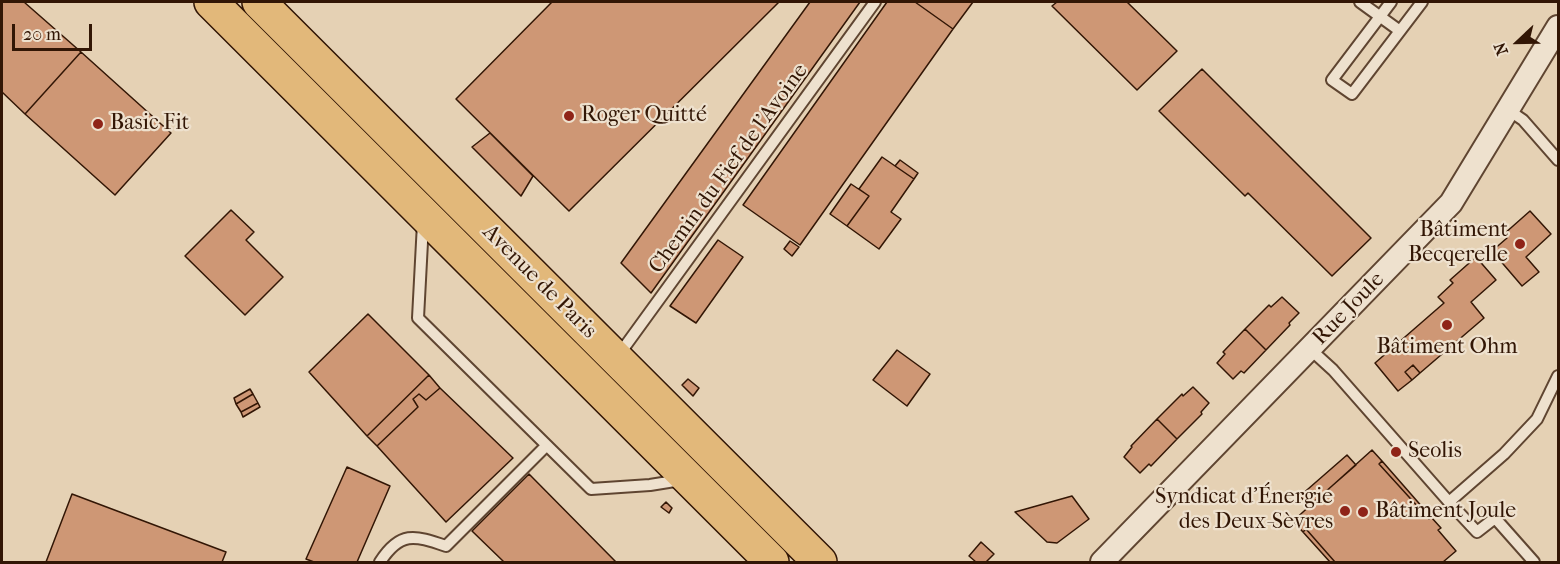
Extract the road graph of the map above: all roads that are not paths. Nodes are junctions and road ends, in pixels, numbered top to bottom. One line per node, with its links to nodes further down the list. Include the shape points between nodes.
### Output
1 (211, 2): 12 (main road, Avenue de Paris)
2 (259, 2): 14 (main road, Avenue de Paris)
3 (875, 2): 14 (lane, Chemin du Fief de l'Avoine)
4 (1360, 2): 7 (lane)
5 (1391, 2): 7 (lane)
6 (1422, 2): 9 (lane)
7 (1380, 16): 9 (lane); 9 (lane, via 1332,80 1352,94)
8 (1558, 27): 10 (street, Rue Joule)
9 (1400, 31)
10 (1507, 109): 11 (lane); 13 (street, Rue Joule, via 1451,203)
11 (1558, 160)
12 (424, 214): 16 (lane, via 418,318); 17 (main road, Avenue de Paris)
13 (1310, 349): 18 (lane); 22 (street, Rue Joule)
14 (615, 359): 21 (main road, Avenue de Paris)
15 (1558, 376): 18 (lane, via 1537,419)
16 (546, 446): 17 (lane, via 591,489); 19 (lane, via 446,546 408,537 397,541)
17 (689, 479): 20 (main road, Avenue de Paris)
18 (1449, 502): 23 (lane, via 1478,532 1495,518)
19 (380, 562)
20 (772, 562)
21 (820, 562)
22 (1102, 562)
23 (1534, 562)

